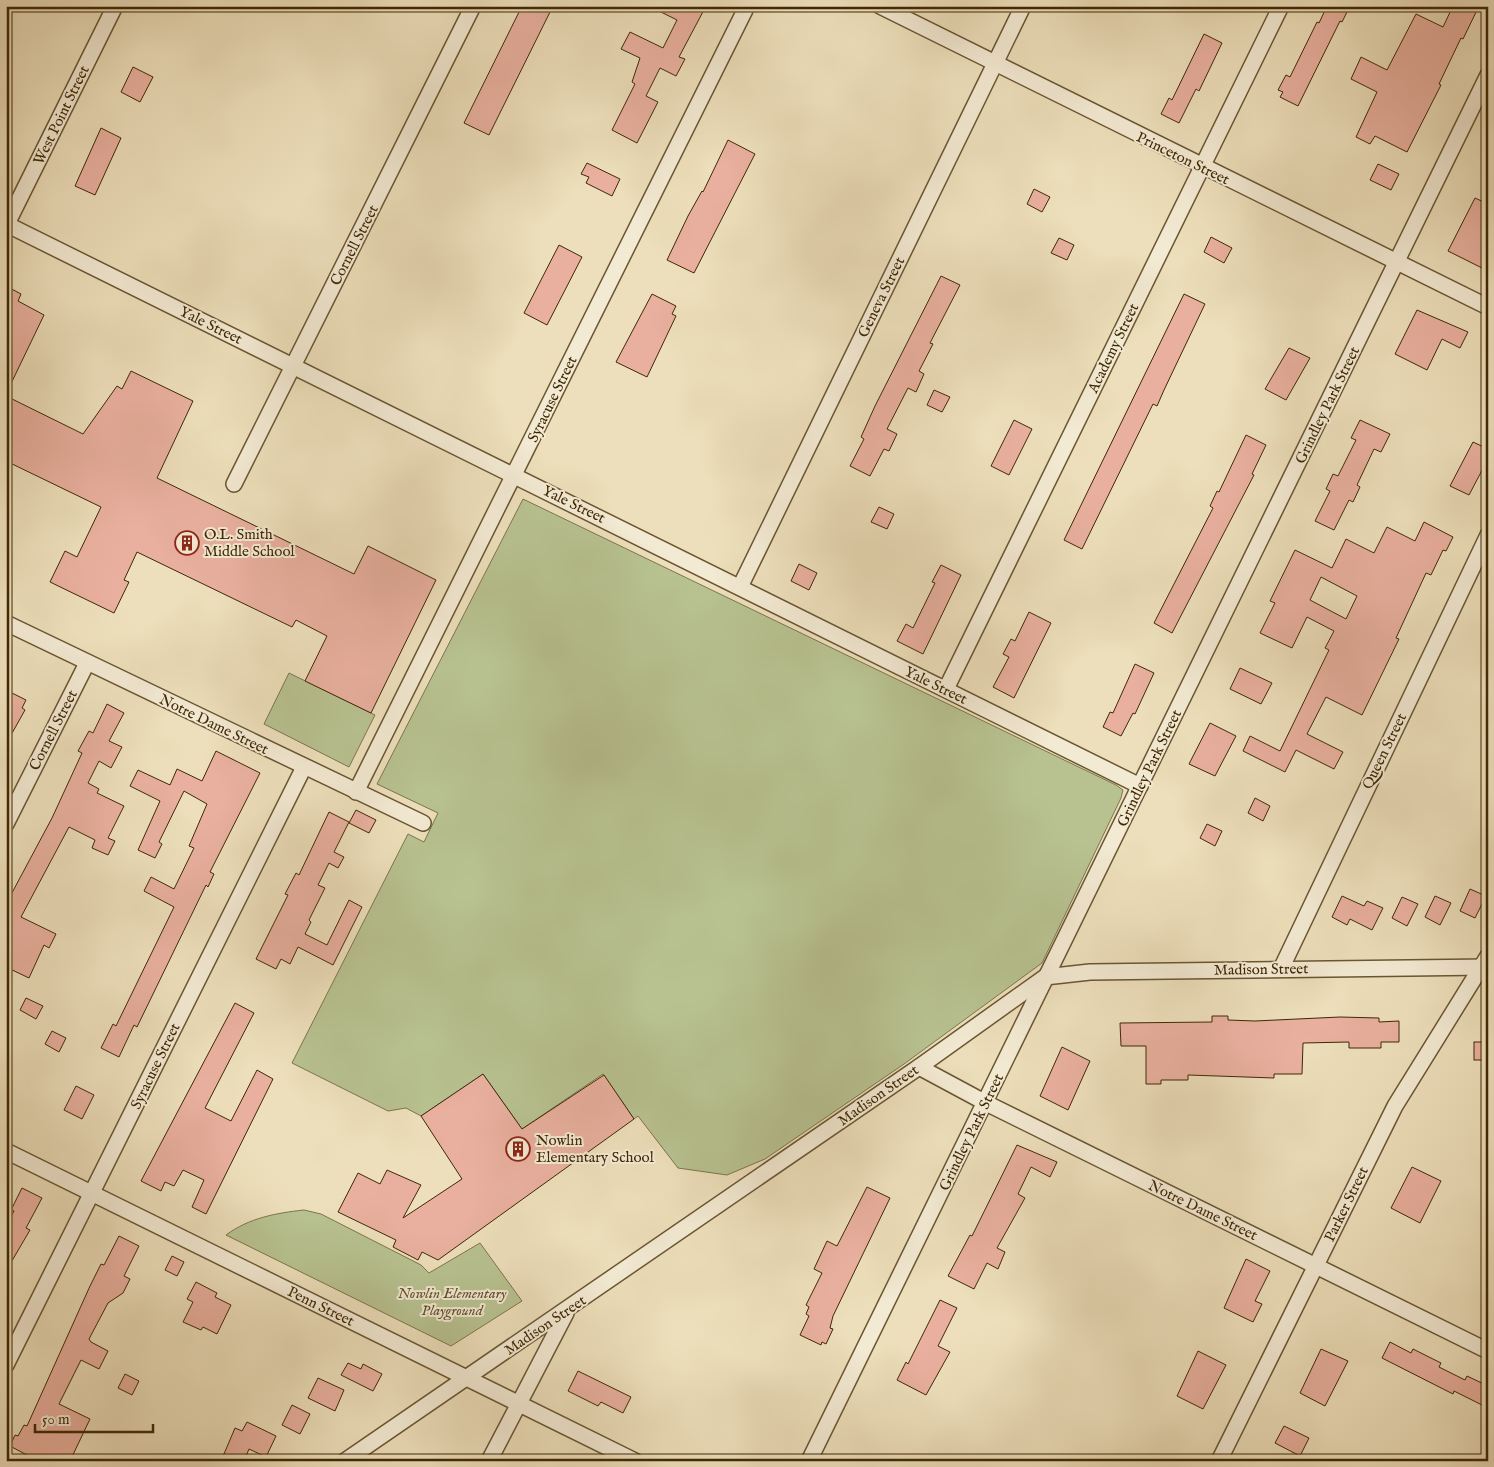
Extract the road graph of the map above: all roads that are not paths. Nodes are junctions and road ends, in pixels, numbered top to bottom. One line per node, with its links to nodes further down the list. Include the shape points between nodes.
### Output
1 (115, 6): 10 (street, West Point Street)
2 (473, 6): 13 (street, Cornell Street)
3 (747, 6): 14 (street, Syracuse Street)
4 (880, 6): 7 (street, Princeton Street)
5 (1023, 6): 7 (street, Geneva Street)
6 (1280, 6): 9 (street, Academy Street)
7 (995, 63): 9 (street, Princeton Street); 17 (street, Geneva Street)
8 (1488, 75): 11 (street, Grindley Park Street)
9 (1202, 167): 11 (street, Princeton Street); 20 (street, Academy Street)
10 (6, 224): 13 (street, Yale Street)
11 (1397, 262): 12 (street, Princeton Street); 22 (street, Grindley Park Street)
12 (1488, 306)
13 (293, 365): 14 (street, Yale Street); 15 (street, Cornell Street)
14 (514, 475): 17 (street, Yale Street); 23 (street, Syracuse Street)
15 (234, 484)
16 (1488, 535): 27 (street, Queen Street)
17 (740, 587): 20 (street, Yale Street)
18 (6, 623): 19 (street, Notre Dame Street)
19 (87, 663): 21 (street, Notre Dame Street); 25 (street, Cornell Street)
20 (946, 690): 22 (street, Yale Street)
21 (304, 767): 23 (street, Notre Dame Street); 32 (street, Syracuse Street)
22 (1140, 786): 28 (street, Grindley Park Street)
23 (356, 792): 24 (street, Notre Dame Street)
24 (423, 823)
25 (6, 824)
26 (1486, 963): 27 (street, Madison Street); 33 (street, Parker Street, via 1394,1106)
27 (1281, 969): 28 (street, Madison Street, via 1090,972)
28 (1045, 977): 29 (street, Madison Street); 30 (street, Grindley Park Street)
29 (919, 1067): 30 (street, Notre Dame Street); 34 (street, Madison Street)
30 (986, 1103): 33 (street, Notre Dame Street); 42 (street, Grindley Park Street)
31 (6, 1151): 32 (street, Penn Street)
32 (92, 1193): 36 (street, Syracuse Street); 37 (street, Penn Street)
33 (1315, 1266): 35 (street, Notre Dame Street); 43 (street, Parker Street)
34 (568, 1310): 37 (street, Madison Street); 38 (street)
35 (1488, 1351)
36 (6, 1366)
37 (466, 1377): 38 (street, Penn Street); 39 (street, Madison Street)
38 (517, 1403): 40 (street); 41 (street, Penn Street)
39 (345, 1461)
40 (489, 1461)
41 (635, 1461)
42 (809, 1461)
43 (1219, 1461)

